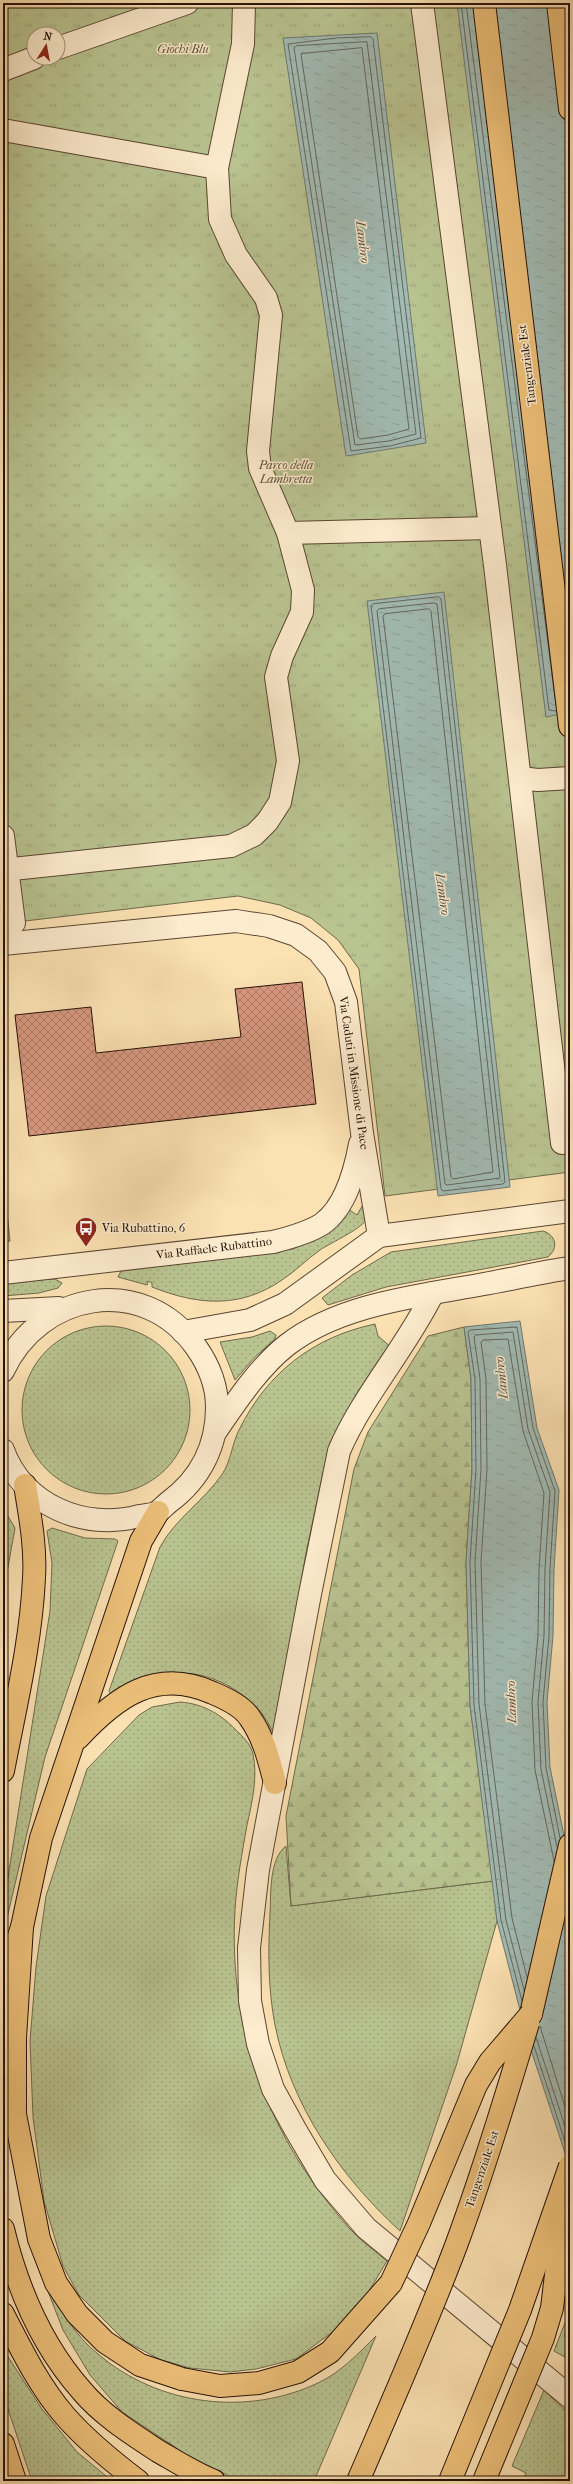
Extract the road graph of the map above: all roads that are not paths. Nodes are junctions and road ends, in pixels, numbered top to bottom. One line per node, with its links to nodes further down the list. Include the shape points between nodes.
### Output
1 (187, 3): 6 (street)
2 (244, 3): 11 (street, via 244,44)
3 (422, 3): 12 (street)
4 (484, 3): 14 (highway, Tangenziale Est)
5 (558, 3): 9 (highway)
6 (66, 45)
7 (26, 61): 8 (street)
8 (3, 70)
9 (570, 110)
10 (3, 130): 11 (street)
11 (217, 168): 13 (street, via 220,219 236,255 266,298 271,315 258,451 260,468)
12 (490, 528): 13 (street); 15 (street)
13 (288, 534): 18 (street, via 303,590 302,612 282,656 276,677 288,761 280,802 267,822 254,835 231,846)
14 (570, 726)
15 (520, 778): 16 (street); 22 (street, via 562,1143)
16 (570, 778)
17 (3, 836): 18 (street)
18 (5, 871): 19 (street)
19 (14, 923)
20 (3, 944): 21 (street, Via Caduti in Missione di Pace, via 236,921 269,926 296,935 318,951 335,972 346,1002)
21 (362, 1133): 24 (street, Via Caduti in Missione di Pace); 26 (street, Via Raffaele Rubattino, via 356,1166 342,1200 322,1223 300,1234 273,1242)
22 (570, 1142)
23 (570, 1211): 24 (street)
24 (379, 1236): 31 (street, via 285,1304 250,1320)
25 (560, 1270): 27 (street); 28 (street)
26 (3, 1273)
27 (570, 1282)
28 (433, 1293): 33 (street, via 340,1316 311,1329 286,1346 265,1368 240,1396); 39 (street, via 421,1318 348,1430 339,1451)
29 (68, 1307): 30 (street); 31 (street, via 109,1300 136,1304 161,1315); 32 (street, via 28,1332 15,1348)
30 (3, 1311)
31 (183, 1332): 33 (street, via 201,1353 212,1378 217,1405)
32 (3, 1371)
33 (215, 1432): 36 (street, via 209,1452 196,1476)
34 (3, 1450): 35 (street, via 10,1465)
35 (25, 1485): 36 (street, via 48,1505 87,1519 114,1521); 38 (highway, via 33,1540 34,1578 27,1639)
36 (158, 1512): 37 (highway, via 141,1541)
37 (73, 1744): 39 (highway, via 101,1713 130,1693 161,1682 195,1685 227,1699 249,1716 264,1741); 41 (highway, via 41,1838)
38 (3, 1771)
39 (275, 1783): 48 (street, via 258,1870 249,1948 250,2001 258,2044 273,2089 325,2180 366,2228)
40 (570, 1844): 43 (highway, Tangenziale Est)
41 (22, 1927): 42 (highway); 43 (highway, bridge, via 15,2038 15,2114 39,2239 56,2283 77,2314 105,2342 140,2365 182,2379 220,2386 259,2383 298,2372 330,2352 391,2283 476,2086 490,2062)
42 (3, 1983)
43 (531, 2014): 53 (highway, Tangenziale Est, bridge, via 457,2242 422,2334)
44 (570, 2166): 45 (highway, bridge)
45 (556, 2210): 54 (highway, bridge, via 520,2310); 55 (highway, bridge, via 558,2258 552,2308 543,2338)
46 (3, 2229): 52 (highway, via 20,2286 47,2345 82,2392 132,2434 196,2474)
47 (3, 2314): 51 (highway, via 25,2359 65,2416 112,2461)
48 (570, 2397)
49 (3, 2444): 50 (highway)
50 (15, 2481)
51 (138, 2481)
52 (214, 2481)
53 (358, 2481)
54 (450, 2481)
55 (484, 2481)

